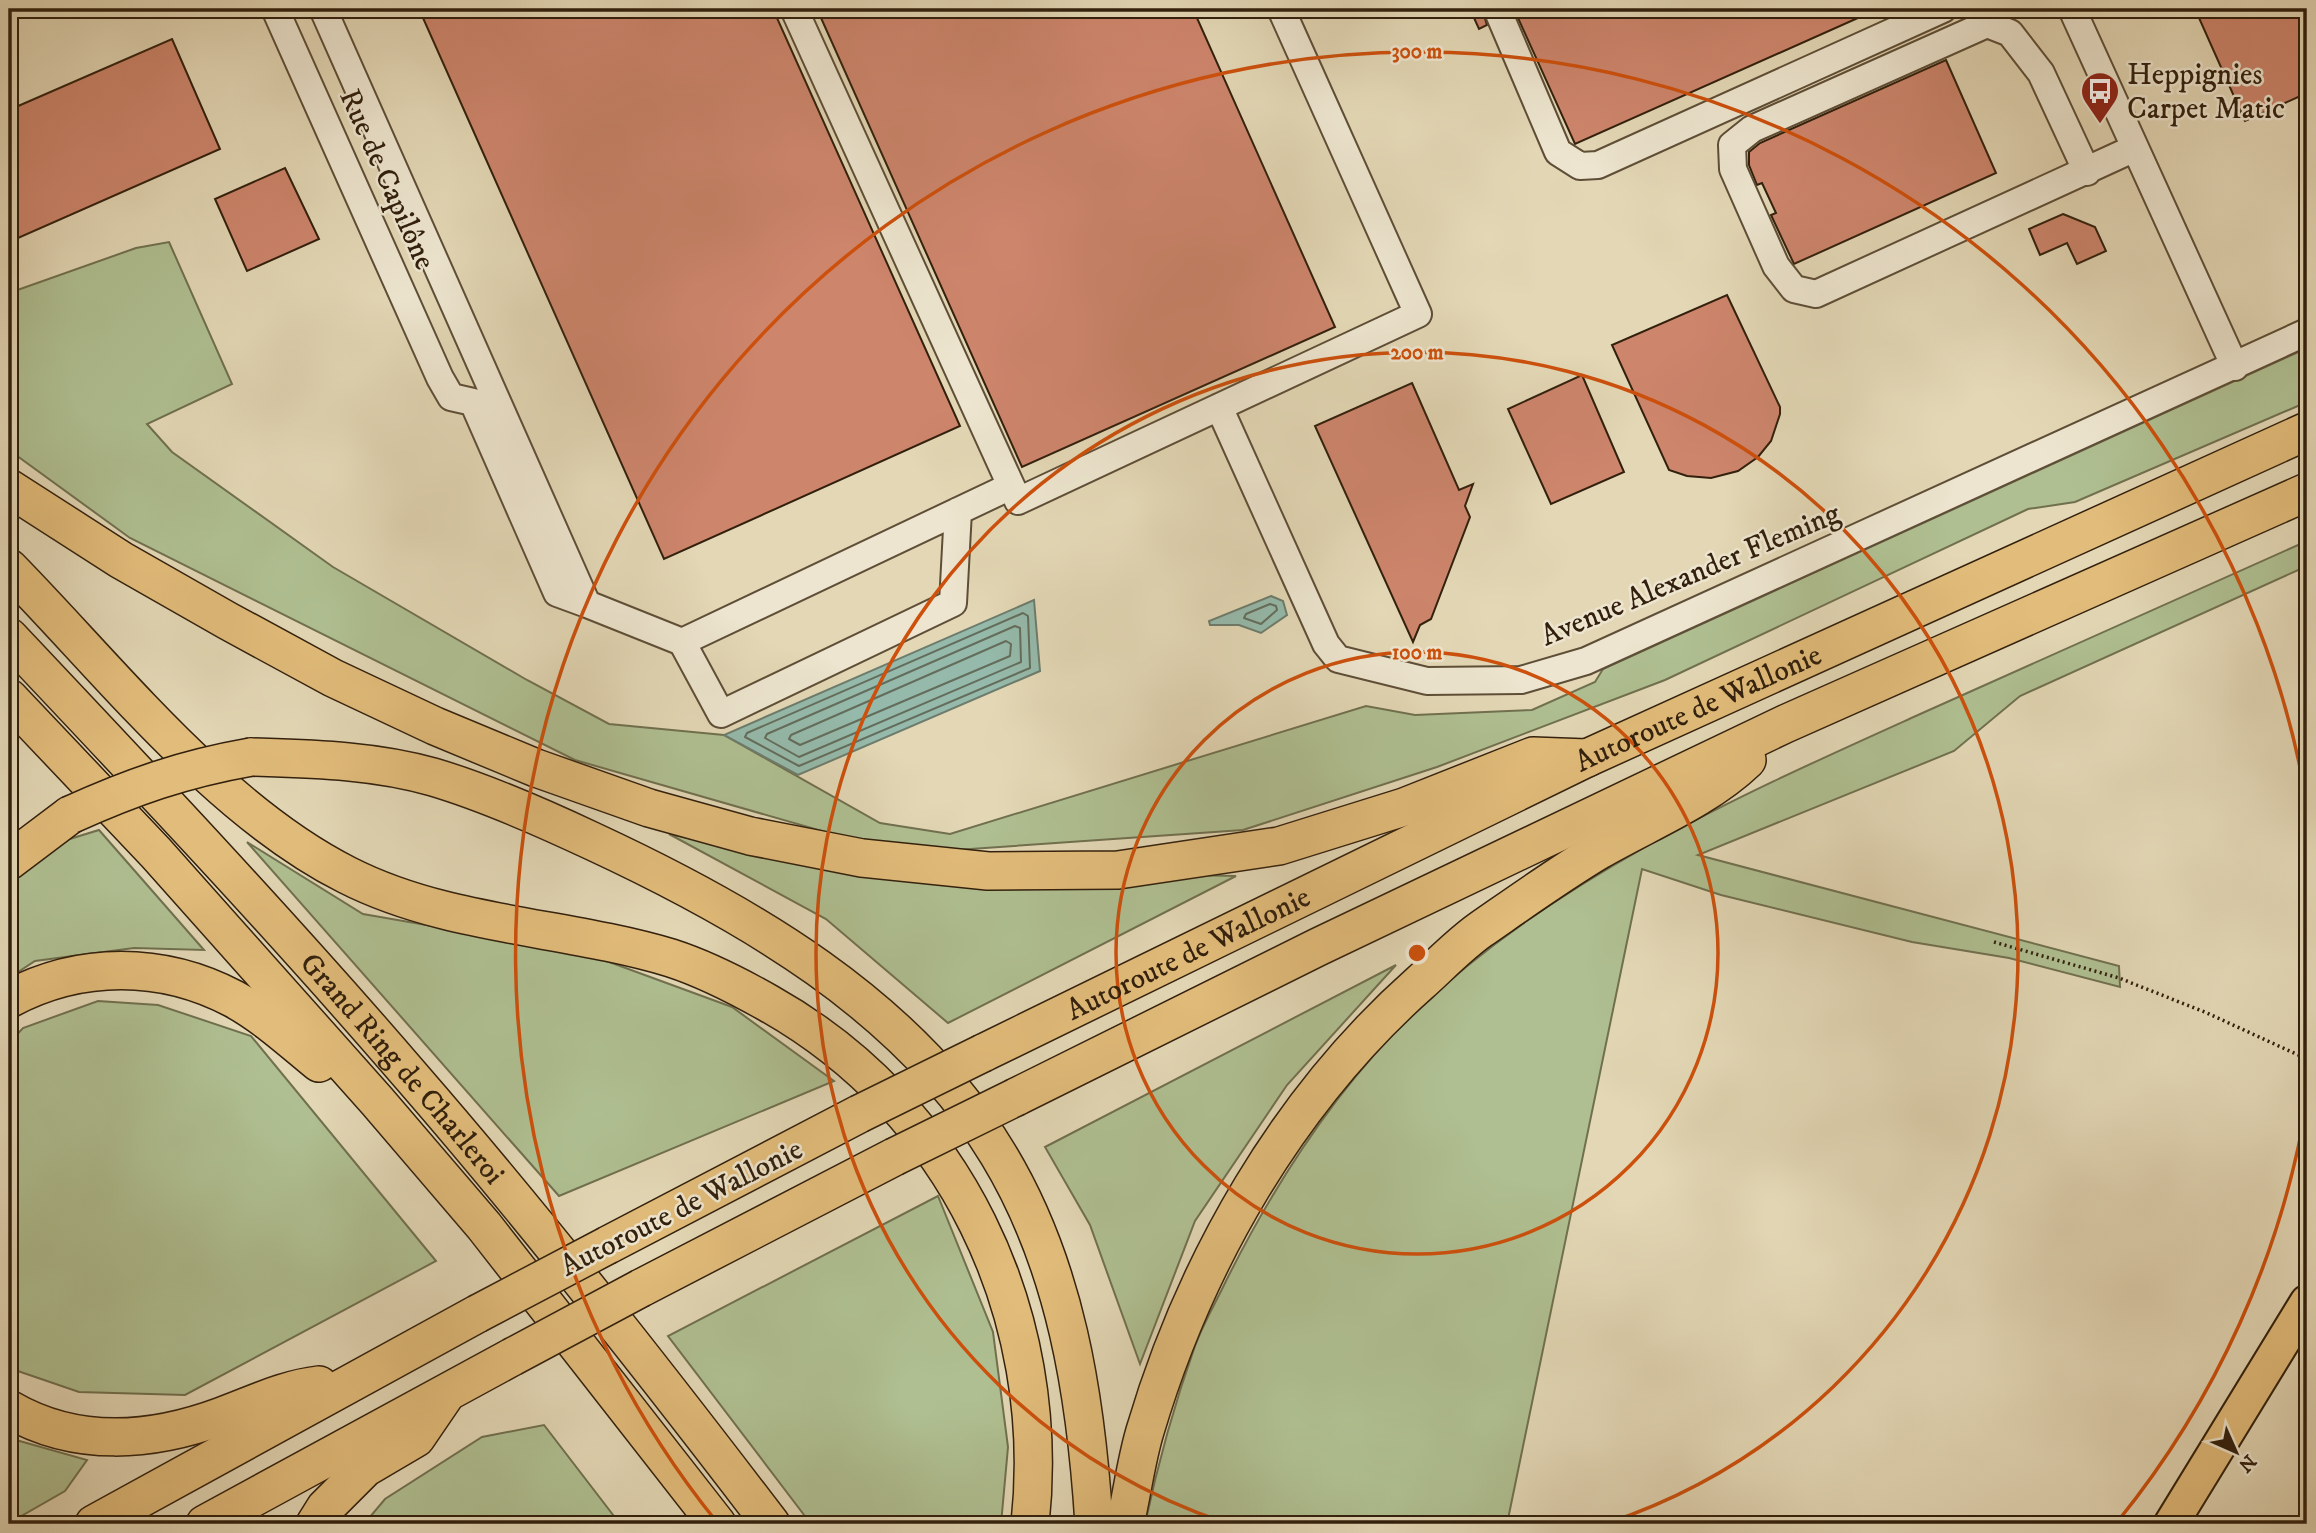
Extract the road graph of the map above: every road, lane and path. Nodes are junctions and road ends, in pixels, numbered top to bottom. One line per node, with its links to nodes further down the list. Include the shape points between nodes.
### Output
1 (275, 9): 19 (street, Rue de Capilône, via 440,378 451,397 473,402 557,593)
2 (323, 9): 19 (street)
3 (794, 9): 14 (street)
4 (1281, 9): 12 (street, via 1418,314)
5 (1497, 9): 6 (street, via 1558,152 1580,166 1598,165)
6 (1943, 9)
7 (2072, 9): 8 (street)
8 (2135, 148): 9 (street); 11 (street)
9 (2087, 172): 9 (street, via 1816,295 1794,289 1776,266 1733,169 1732,145 1752,129 1987,24 2010,33 2041,73)
10 (2307, 332): 11 (street, Avenue Alexander Fleming)
11 (2235, 367): 12 (street, Avenue Alexander Fleming, via 1586,661 1521,680 1472,683 1427,681 1338,659 1326,644)
12 (1219, 407): 14 (street, via 1018,500)
13 (2307, 432): 24 (highway, Autoroute de Wallonie)
14 (1011, 486): 17 (street)
15 (9, 488): 24 (highway, via 228,621 435,726 649,808 750,836 862,858 988,871 1118,870 1279,846 1404,807 1533,757)
16 (2307, 492): 23 (highway, Autoroute de Wallonie)
17 (958, 511): 21 (street); 21 (street, via 953,603 721,714)
18 (9, 568): 42 (highway, via 178,744 249,811 295,846 349,876 419,902 674,959 736,985 801,1021 863,1069 917,1126 953,1177 1001,1277 1020,1334 1031,1400)
19 (587, 604): 21 (street)
20 (9, 637): 41 (highway, Grand Ring de Charleroi, via 188,826 410,1074 660,1380)
21 (682, 642)
22 (9, 698): 29 (highway, Grand Ring de Charleroi, via 156,853)
23 (1785, 724): 33 (highway, Autoroute de Wallonie, bridge, via 894,1157); 44 (highway, via 1726,779 1597,852 1477,932 1342,1061 1273,1154 1226,1233 1184,1319 1145,1432)
24 (1587, 758): 32 (highway, Autoroute de Wallonie, bridge, via 859,1114)
25 (9, 861): 43 (highway, bridge, via 70,815 127,789 191,768 251,757 360,761 433,777 547,820 651,868 744,920 819,969 904,1037 960,1100 998,1153 1051,1264 1090,1447)
26 (1994, 942): 28 (path, via 2119,978)
27 (9, 999): 29 (highway, via 46,983 98,971 151,971 181,978 257,1014)
28 (2307, 1059)
29 (377, 1101): 35 (highway, Grand Ring de Charleroi, via 484,1226)
30 (2307, 1302): 45 (main road)
31 (2307, 1345): 46 (main road)
32 (352, 1381): 34 (highway, via 291,1388 192,1426 144,1437 78,1433); 36 (highway, Autoroute de Wallonie)
33 (448, 1390): 37 (highway, Autoroute de Wallonie); 38 (highway, via 415,1437 365,1468)
34 (9, 1409)
35 (658, 1451): 39 (highway, via 670,1496); 40 (highway, Grand Ring de Charleroi)
36 (94, 1524)
37 (205, 1524)
38 (315, 1524)
39 (687, 1524)
40 (717, 1524)
41 (771, 1524)
42 (1031, 1524)
43 (1094, 1524)
44 (1125, 1524)
45 (2171, 1524)
46 (2198, 1524)

